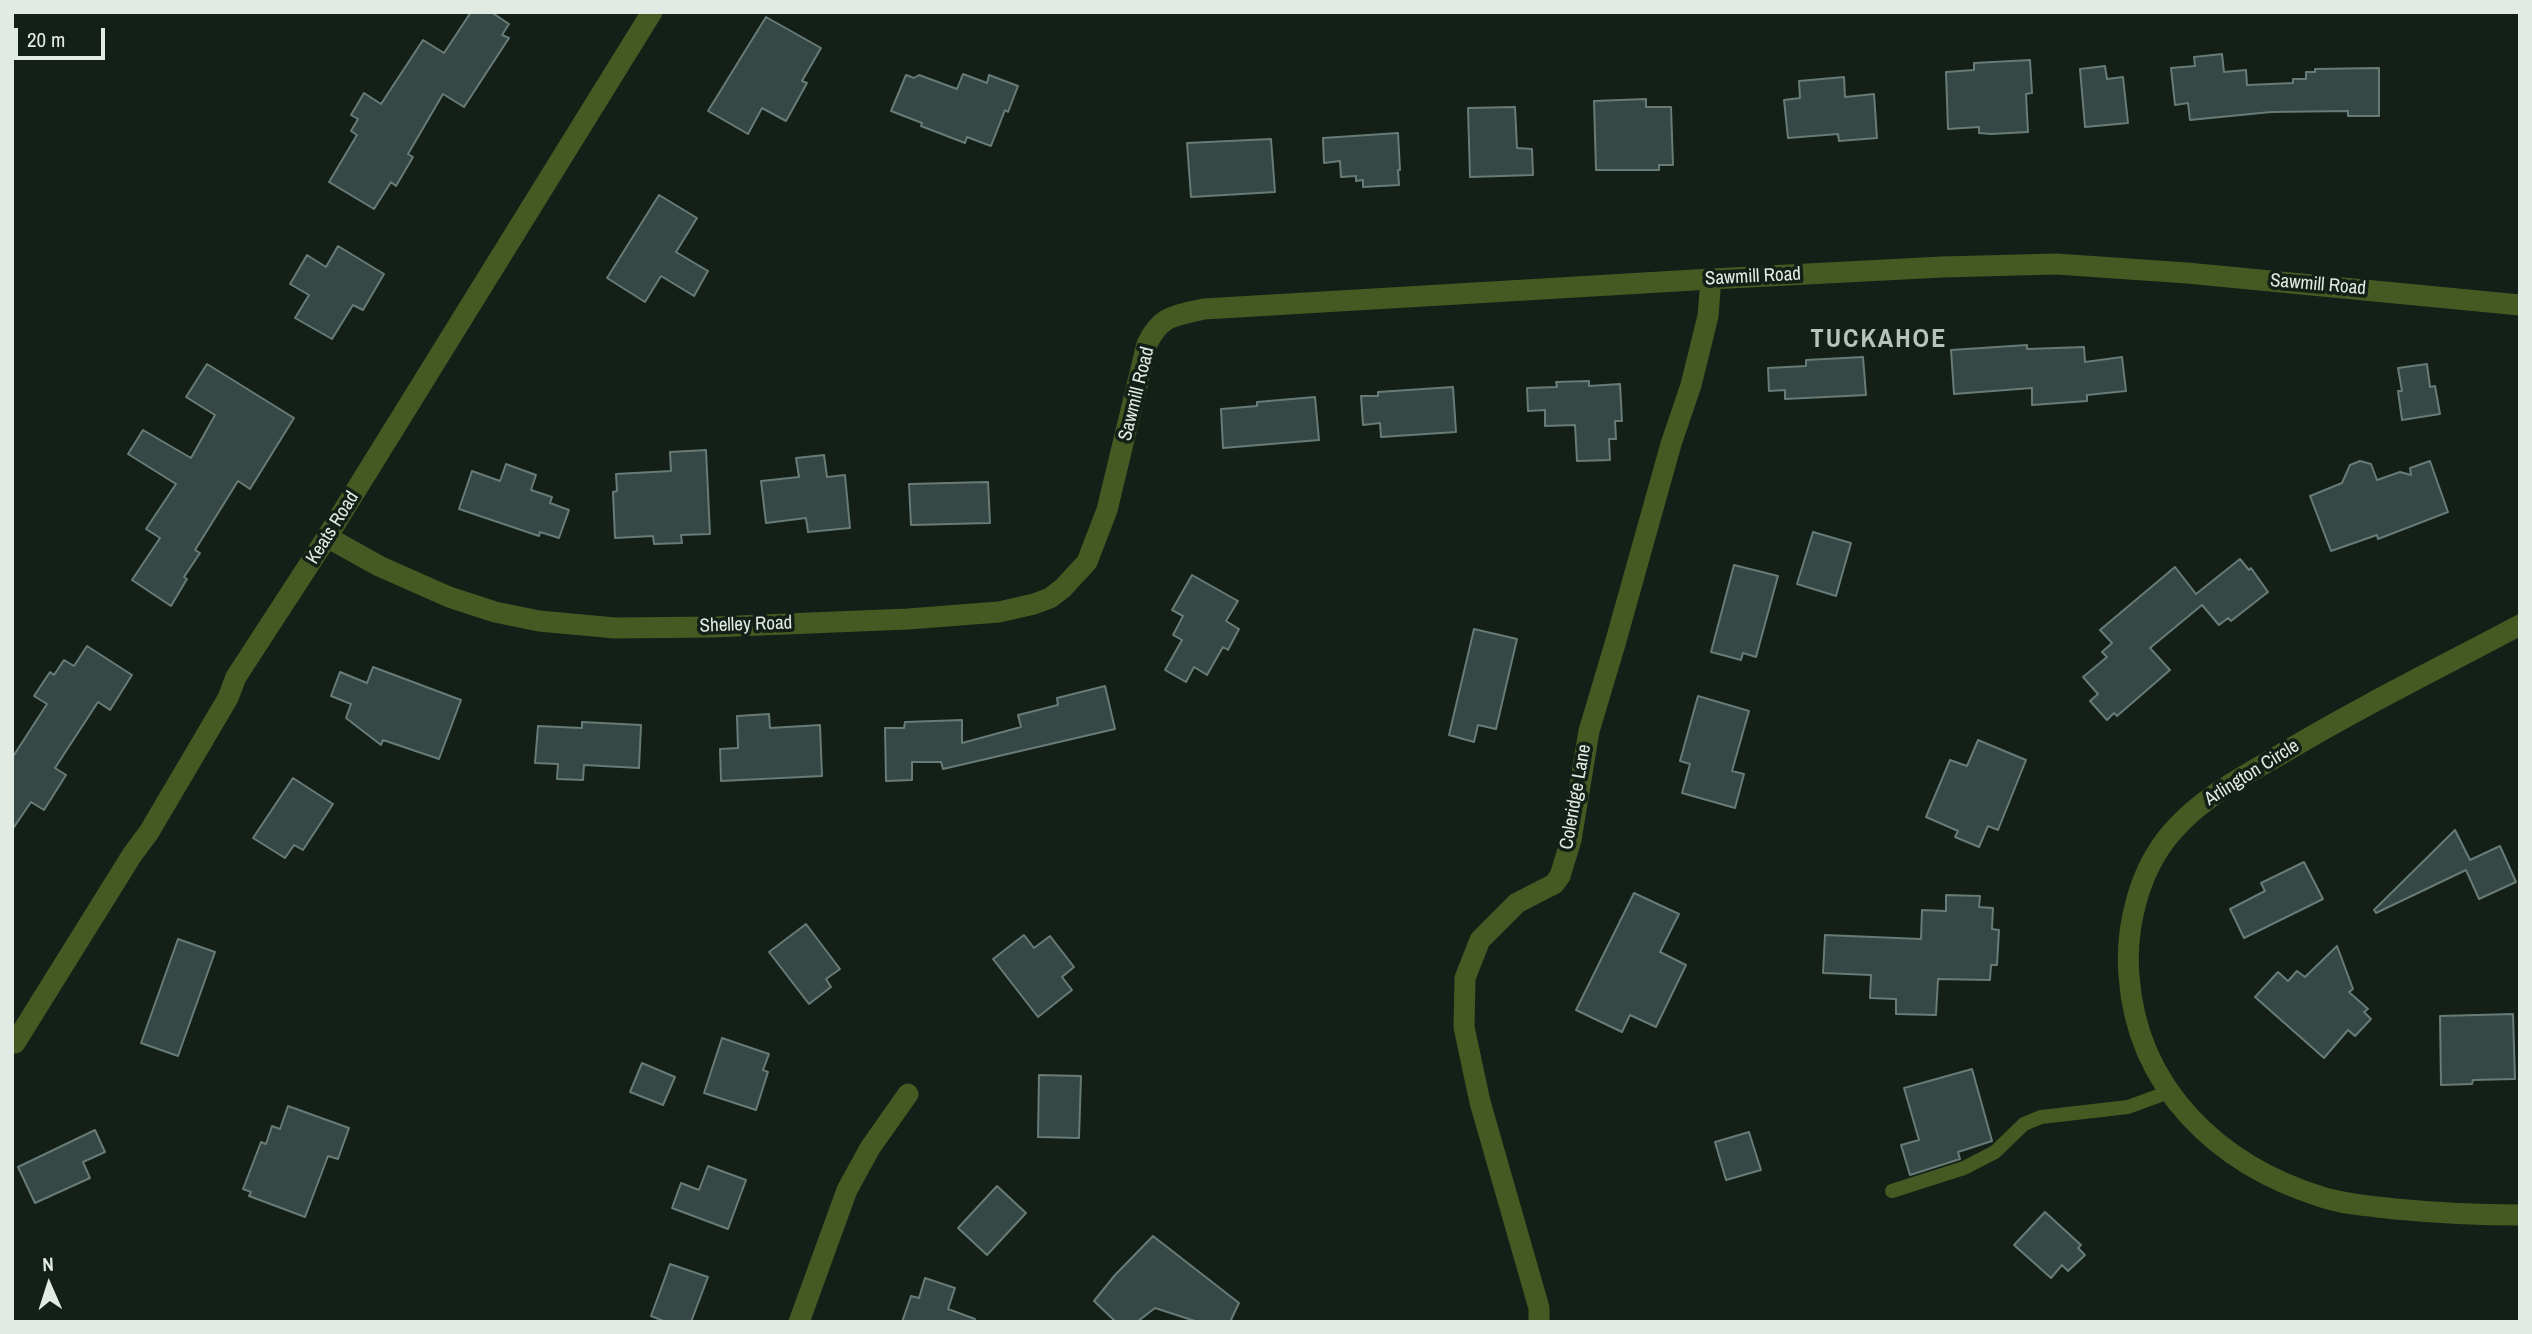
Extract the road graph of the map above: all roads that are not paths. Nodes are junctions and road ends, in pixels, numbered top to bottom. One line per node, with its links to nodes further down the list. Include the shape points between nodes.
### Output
1 (652, 12): 5 (street, Keats Road)
2 (1711, 279): 3 (street, Sawmill Road, via 2056,264); 4 (street, Sawmill Road, via 1204,309 1172,316 1156,326 1147,344); 13 (street, Coleridge Lane, via 1708,316 1691,385 1589,731 1571,840 1560,876 1554,884 1517,903 1480,940 1465,978 1465,1027 1480,1102 1539,1308)
3 (2520, 305)
4 (1113, 488): 5 (street, Shelley Road, via 1087,562 1050,598 999,612 908,619 615,628 539,621 449,597)
5 (327, 537): 7 (street, Keats Road, via 236,677 149,832)
6 (2520, 625): 8 (street, Arlington Circle, via 2212,795 2171,833 2145,876 2127,955 2134,1016)
7 (15, 1043)
8 (2169, 1092): 10 (lane, via 2128,1107 2041,1117 2024,1124 1995,1152 1965,1168); 11 (street, Arlington Circle, via 2182,1111 2216,1142 2278,1181 2322,1197 2439,1213)
9 (908, 1094): 12 (street, via 847,1190)
10 (1892, 1191)
11 (2520, 1215)
12 (799, 1322)
13 (1539, 1322)

